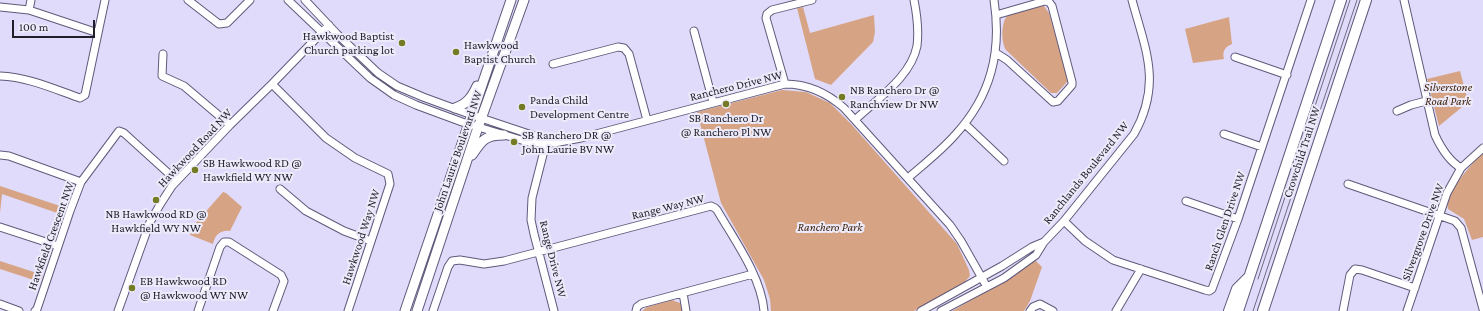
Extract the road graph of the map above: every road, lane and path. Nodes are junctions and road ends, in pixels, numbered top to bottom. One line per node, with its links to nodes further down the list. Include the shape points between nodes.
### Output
1 (31, 0): 19 (street)
2 (105, 0): 24 (street)
3 (188, 0): 4 (street, via 219,24 227,23)
4 (250, 0)
5 (288, 0): 23 (street)
6 (305, 0): 21 (street)
7 (511, 0): 31 (main road, John Laurie Boulevard NW)
8 (524, 0): 42 (main road, John Laurie Boulevard NW)
9 (812, 0): 33 (street, via 772,10 767,14)
10 (914, 0): 41 (street, via 918,34 912,60 891,87)
11 (994, 0): 20 (street)
12 (1132, 0): 62 (street, Ranchlands Boulevard NW, via 1148,64 1150,80 1146,109 1134,134)
13 (1303, 0): 17 (street)
14 (1341, 0): 71 (highway, Crowchild Trail NW)
15 (1366, 0): 98 (highway, Crowchild Trail NW)
16 (1404, 0): 36 (street)
17 (1311, 1): 29 (street, Ranch Glen Drive NW)
18 (0, 7): 19 (street)
19 (29, 10): 24 (street)
20 (996, 14): 25 (street); 25 (street, via 1046,1 1050,3 1072,85 1058,101 1053,102)
21 (329, 25): 23 (street, Hawkwood Road NW); 34 (street, via 378,73)
22 (694, 31): 37 (street)
23 (322, 32): 32 (street, Hawkwood Road NW); 35 (street, via 370,78)
24 (98, 33): 30 (street, via 85,95 80,98 36,82)
25 (996, 53): 43 (street, via 986,86 974,112)
26 (163, 54): 44 (street, via 162,76 184,86)
27 (1235, 57): 29 (street)
28 (553, 64): 40 (street, via 618,47 624,48 629,54)
29 (1286, 75): 48 (street, Ranch Glen Drive NW)
30 (0, 76)
31 (484, 79): 38 (main road, via 465,104); 42 (main road, John Laurie Boulevard NW)
32 (272, 84): 44 (street, Hawkwood Road NW); 64 (street, Hawkwood Way NW, via 326,138 355,158 388,174 390,184)
33 (785, 84): 37 (street, Ranchero Drive NW); 41 (street, Ranchero Drive NW, via 827,94)
34 (398, 86): 35 (street); 38 (street)
35 (394, 94): 42 (street, via 416,105)
36 (1426, 100): 39 (street); 53 (street, via 1438,143 1454,164)
37 (713, 102): 40 (street, Ranchero Drive NW)
38 (455, 108): 42 (street)
39 (1397, 111)
40 (647, 120): 47 (street, Ranchero Drive NW, via 581,138)
41 (855, 120): 54 (street, Ranchero Drive NW)
42 (476, 121): 46 (street, Ranchero Drive NW); 47 (street, via 535,136); 52 (main road, John Laurie Boulevard NW); 84 (main road, John Laurie Boulevard NW)
43 (964, 124): 51 (street); 54 (street, via 939,152)
44 (230, 125): 55 (street, Hawkwood Road NW)
45 (1224, 134): 48 (street)
46 (504, 135): 47 (street, Ranchero Drive NW, via 531,143); 52 (main road, via 495,135 484,140)
47 (546, 143): 67 (street, Range Drive NW, via 531,207)
48 (1262, 147): 61 (street, Ranch Glen Drive NW)
49 (1483, 148): 53 (street, Silvergrove Drive NW)
50 (0, 155): 56 (street)
51 (1004, 161)
52 (466, 164): 85 (main road, John Laurie Boulevard NW)
53 (1461, 168): 60 (street, Silvergrove Drive NW, via 1447,193)
54 (908, 178): 70 (street, Ranchero Drive NW, via 955,232)
55 (177, 181): 56 (street, Hawkfield Crescent NW, via 119,131); 80 (street, Hawkwood Road NW, via 160,203 150,222)
56 (82, 182): 66 (street, Hawkfield Crescent NW)
57 (1348, 184): 60 (street)
58 (280, 189): 64 (street, via 306,211 344,231)
59 (1186, 201): 61 (street)
60 (1439, 215): 72 (street, via 1454,221 1461,228); 74 (street, Silvergrove Drive NW)
61 (1238, 219): 68 (street, Ranch Glen Drive NW, via 1214,288 1211,290)
62 (1064, 221): 65 (street, Ranchlands Boulevard NW); 68 (street, Ranch Glen Drive NW, via 1106,256)
63 (0, 227): 66 (street)
64 (371, 241): 83 (street, Hawkwood Way NW)
65 (1044, 242): 70 (street, Ranchlands Boulevard NW); 73 (street, Ranchlands Boulevard NW, via 1036,255)
66 (58, 246): 79 (street, Hawkfield Crescent NW)
67 (538, 252): 69 (street, Range Way NW, via 711,206 717,210); 86 (street, Range Way NW, via 494,263 452,261); 87 (street, Range Drive NW)
68 (1141, 269): 95 (street)
69 (753, 274): 75 (street); 90 (street, Range Way NW)
70 (981, 277): 73 (street, Ranchero Drive NW); 91 (street, Ranchlands Boulevard NW)
71 (1250, 277): 96 (highway, via 1237,289); 97 (highway, Crowchild Trail NW)
72 (1479, 279): 77 (street)
73 (987, 287): 92 (street, Ranchlands Boulevard NW)
74 (1415, 288): 99 (street, via 1355,269 1350,275); 100 (street, Silvergrove Drive NW)
75 (683, 293): 88 (street, via 641,304); 89 (street)
76 (0, 304): 78 (street)
77 (1483, 308)
78 (19, 311)
79 (35, 311)
80 (118, 311)
81 (198, 311): 82 (street, via 224,242 229,242 281,275 284,281)
82 (273, 311)
83 (348, 311)
84 (405, 311)
85 (417, 311)
86 (434, 311)
87 (554, 311)
88 (636, 311)
89 (686, 311)
90 (764, 311)
91 (921, 311)
92 (941, 311)
93 (1030, 311): 94 (street, via 1040,304)
94 (1053, 311)
95 (1116, 311)
96 (1229, 311)
97 (1238, 311)
98 (1263, 311)
99 (1343, 311)
100 (1407, 311)

